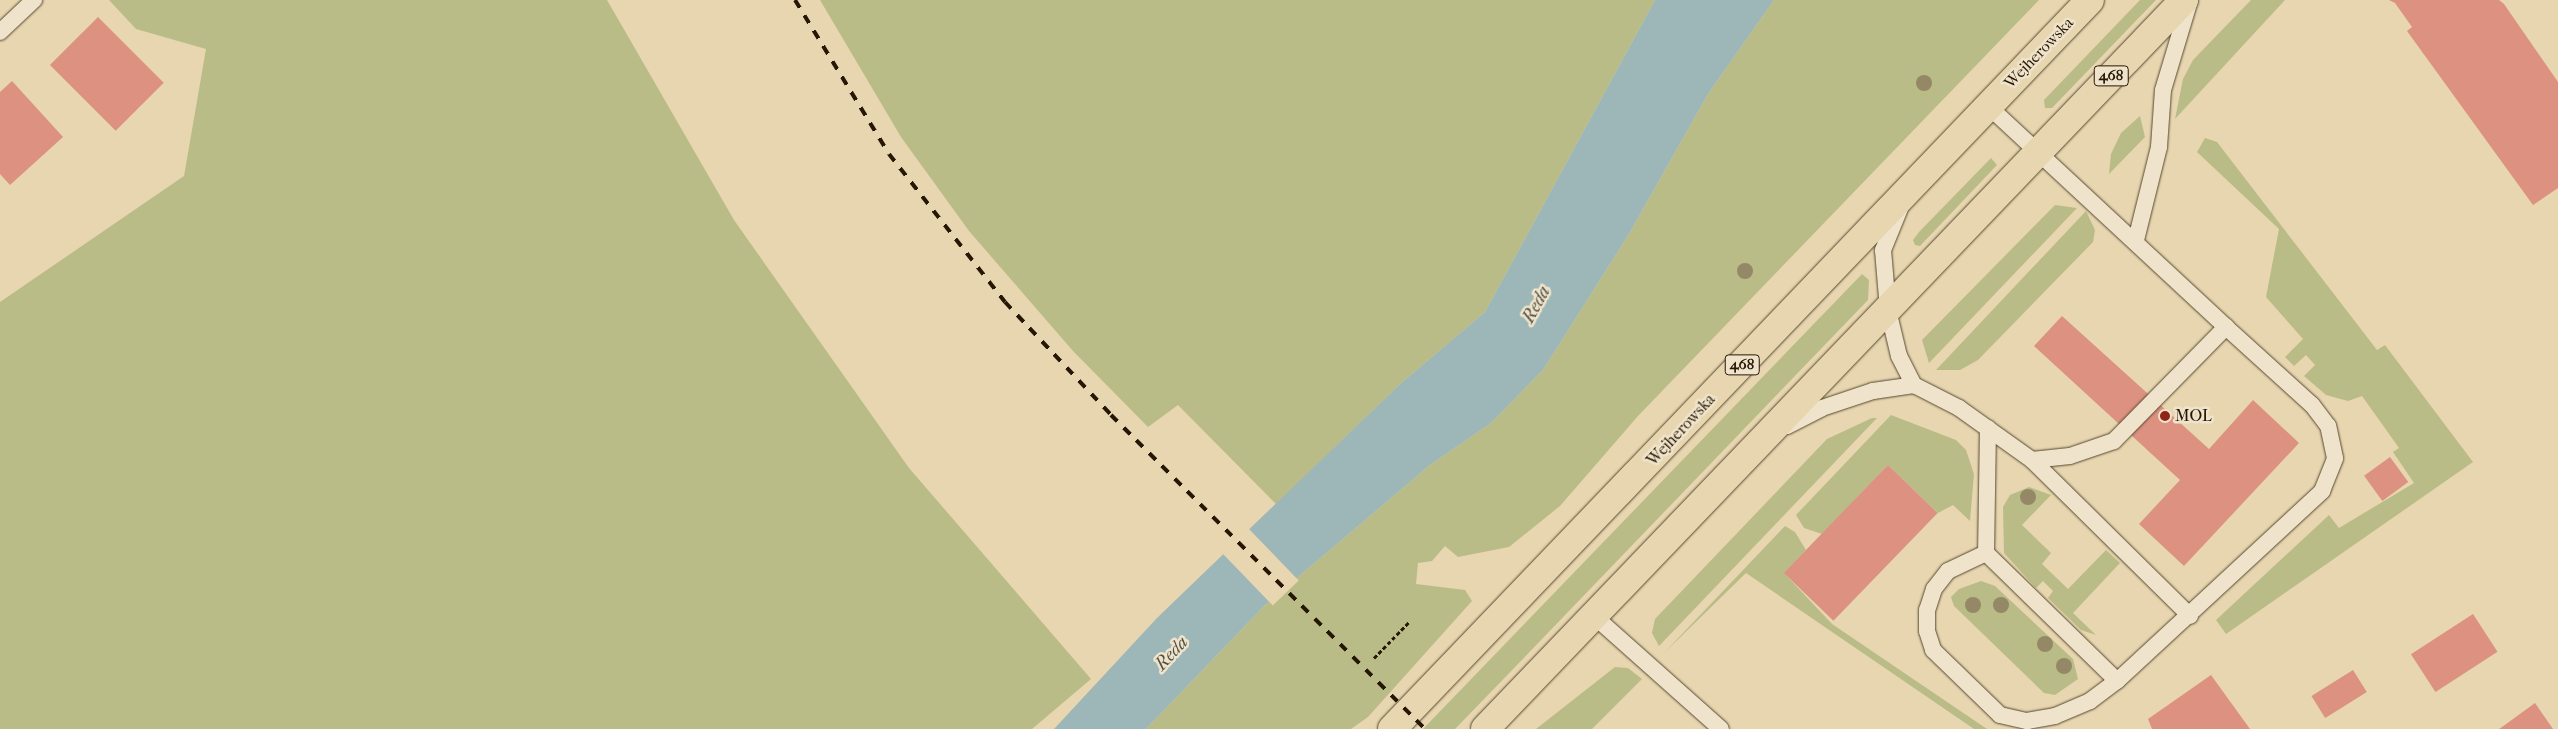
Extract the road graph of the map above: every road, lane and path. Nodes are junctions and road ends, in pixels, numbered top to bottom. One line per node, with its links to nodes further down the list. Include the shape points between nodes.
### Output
1 (34, 0): 5 (lane)
2 (2090, 0): 6 (main road, Wejherowska / 468)
3 (2184, 0): 7 (main road, 468)
4 (2190, 0): 9 (lane, via 2163,90 2159,148)
5 (0, 32)
6 (1987, 105): 7 (lane); 8 (main road, Wejherowska / 468)
7 (2038, 152): 9 (lane); 10 (main road, 468)
8 (1908, 190): 10 (lane, via 1883,250); 23 (main road, Wejherowska / 468)
9 (2136, 240): 11 (lane)
10 (1888, 310): 12 (lane, via 1899,356); 14 (main road, 468)
11 (2226, 327): 15 (lane, via 2114,440 2070,456); 18 (lane, via 2312,405 2328,426 2335,458 2322,491)
12 (1914, 385): 13 (lane, via 1959,408); 14 (lane, via 1872,391 1822,408)
13 (1988, 428): 15 (lane); 16 (lane)
14 (1758, 445): 17 (main road, 468)
15 (2032, 460): 18 (lane)
16 (1986, 553): 21 (lane); 22 (lane, via 1948,571 1934,589 1927,610 1933,650 2000,715 2027,721)
17 (1594, 616): 24 (main road, 468); 25 (lane)
18 (2190, 616): 21 (lane)
19 (1410, 622): 20 (path)
20 (1374, 658)
21 (2117, 682): 22 (lane, via 2090,701)
22 (2055, 716): 26 (lane)
23 (1392, 729)
24 (1485, 729)
25 (1721, 729)
26 (2037, 729)

